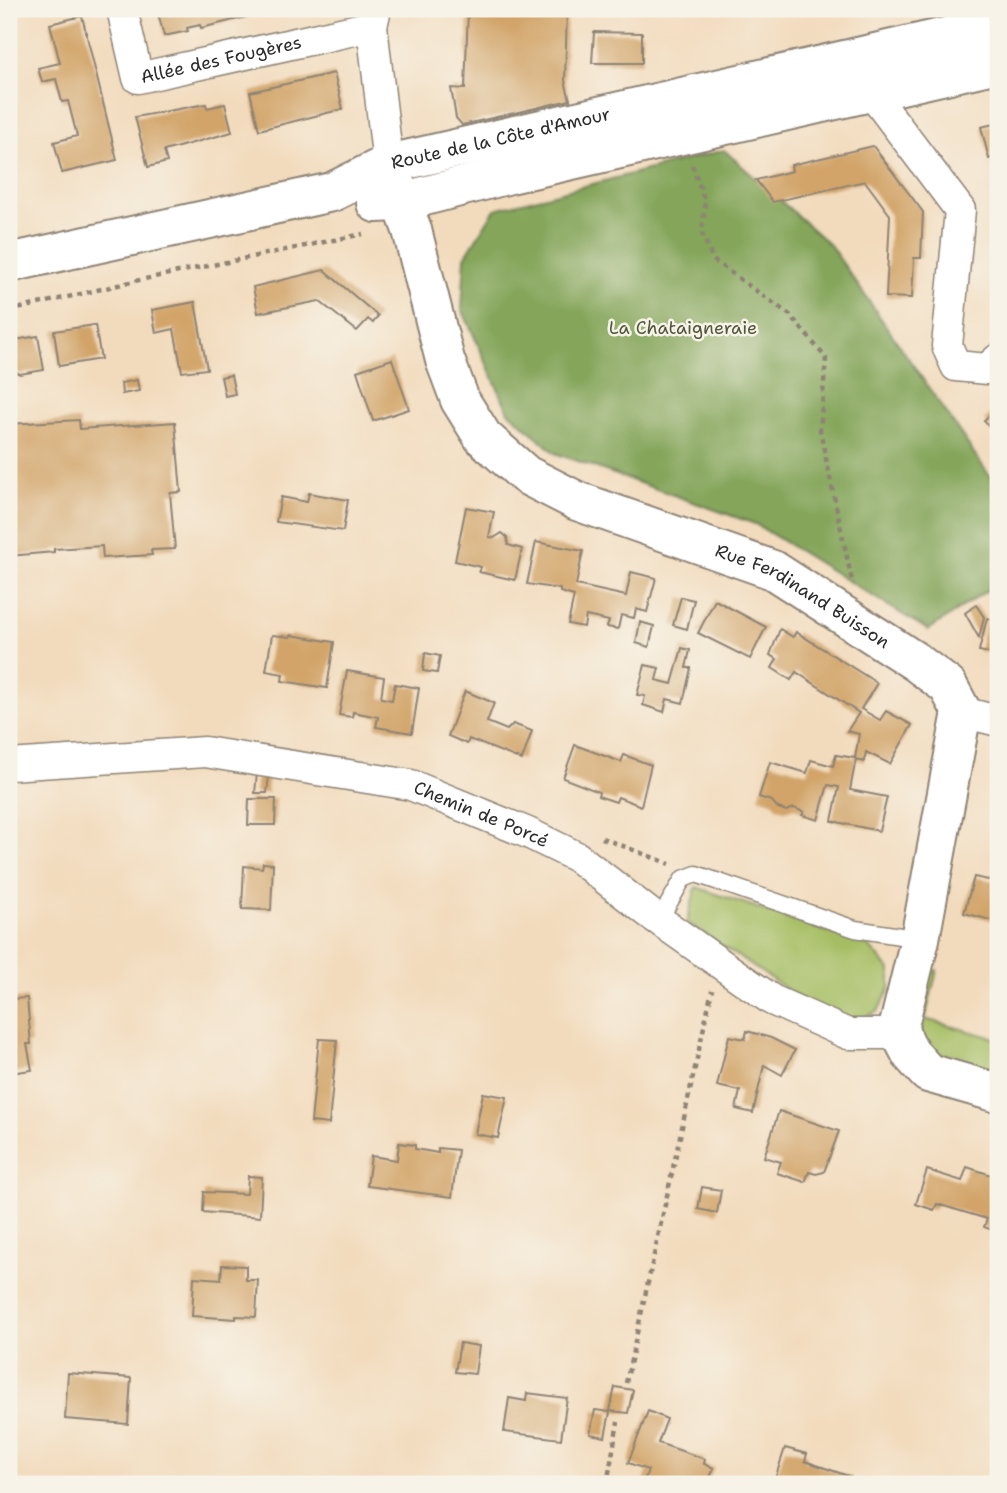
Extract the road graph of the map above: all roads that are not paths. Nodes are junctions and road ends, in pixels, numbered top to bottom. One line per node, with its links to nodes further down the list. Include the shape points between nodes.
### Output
1 (122, 9): 2 (street, Allée des Fougères, via 138,78)
2 (374, 18): 6 (street)
3 (998, 25): 6 (main road, Route de la Côte d'Amour)
4 (998, 63): 5 (main road, Route de la Côte d'Amour)
5 (871, 92): 7 (main road, Route de la Côte d'Amour); 10 (street, via 960,210 947,346 956,366 987,369)
6 (387, 164): 7 (main road, Rue Ferdinand Buisson); 8 (main road, Route de la Côte d'Amour, via 332,192)
7 (401, 202): 9 (main road, Route de la Côte d'Amour, via 319,205); 11 (main road, Rue Ferdinand Buisson, via 445,360 460,400 483,437 526,475 577,501 774,570 916,662)
8 (9, 263)
9 (9, 276)
10 (998, 359)
11 (980, 717): 14 (main road, Rue Ferdinand Buisson)
12 (9, 765): 13 (street, Chemin de Porcé, via 205,752 411,785 577,858)
13 (659, 920): 14 (lane, via 683,879 696,874 855,929); 15 (street, Chemin de Porcé, via 772,1000 848,1034 885,1034)
14 (920, 939): 15 (main road, Rue Ferdinand Buisson)
15 (898, 1029): 16 (main road, via 928,1073)
16 (998, 1093)

